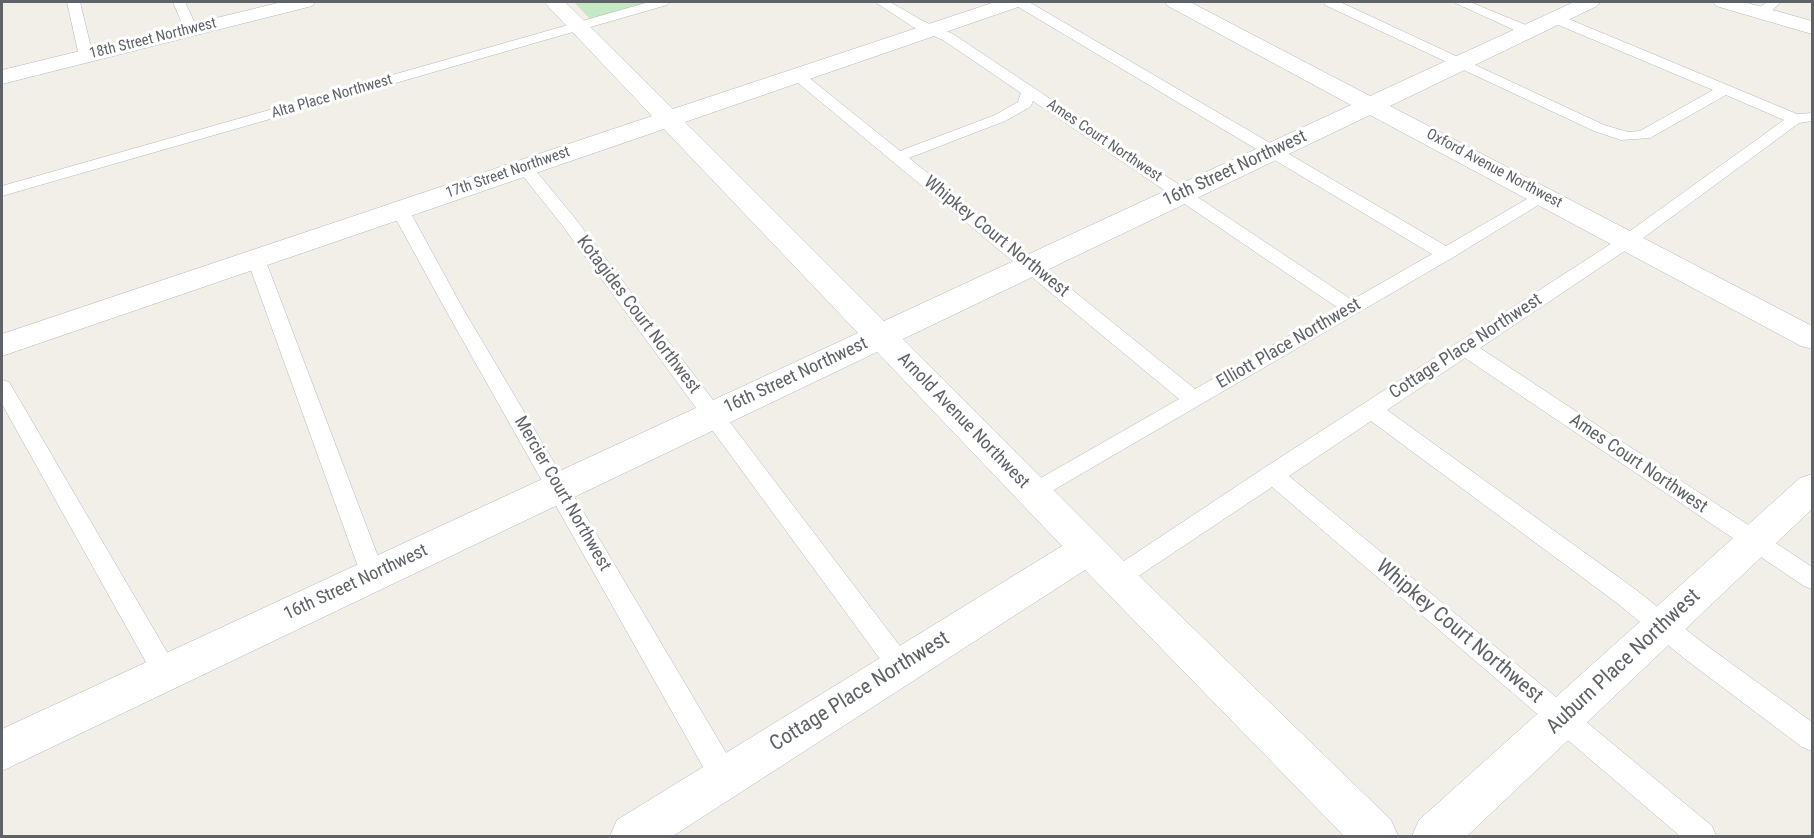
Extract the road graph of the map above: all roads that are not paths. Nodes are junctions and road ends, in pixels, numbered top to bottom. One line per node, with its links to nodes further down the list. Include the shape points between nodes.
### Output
1 (73, 2): 20 (lane)
2 (179, 2): 19 (lane)
3 (305, 2): 19 (street, 18th Street Northwest)
4 (554, 2): 16 (street, Arnold Avenue Northwest)
5 (662, 2): 16 (lane, Alta Place Northwest)
6 (882, 2): 18 (lane, Ames Court Northwest)
7 (1014, 2): 18 (street, 17th Street Northwest)
8 (1020, 2): 29 (lane)
9 (1175, 2): 26 (street, Oxford Avenue Northwest)
10 (1330, 2): 21 (lane)
11 (1460, 2): 15 (lane)
12 (1590, 2): 15 (street, 16th Street Northwest)
13 (1723, 2): 14 (street)
14 (1767, 7): 17 (street)
15 (1541, 25): 21 (street, 16th Street Northwest); 25 (lane)
16 (578, 26): 28 (street, Arnold Avenue Northwest); 32 (lane, Alta Place Northwest)
17 (1812, 28)
18 (932, 29): 22 (street, 17th Street Northwest); 24 (lane, Ames Court Northwest)
19 (192, 30): 20 (street, 18th Street Northwest)
20 (86, 56): 23 (street, 18th Street Northwest)
21 (1460, 63): 25 (lane, via 1599,128 1627,137 1644,135); 26 (street, 16th Street Northwest)
22 (797, 75): 28 (street, 17th Street Northwest); 30 (lane, Whipkey Court Northwest)
23 (2, 77)
24 (1029, 90): 30 (lane, via 1025,104 1000,118); 33 (lane, Ames Court Northwest)
25 (1725, 90): 27 (lane)
26 (1371, 105): 29 (street, 16th Street Northwest); 34 (street, Oxford Avenue Northwest)
27 (1804, 118): 36 (lane, Cottage Place Northwest)
28 (667, 119): 31 (street, 17th Street Northwest); 41 (street, Arnold Avenue Northwest)
29 (1271, 152): 33 (street, 16th Street Northwest); 37 (lane)
30 (898, 157): 39 (lane, Whipkey Court Northwest)
31 (525, 168): 35 (street, 17th Street Northwest); 48 (lane, Kotagides Court Northwest)
32 (2, 191)
33 (1182, 194): 39 (street, 16th Street Northwest); 40 (lane, Ames Court Northwest)
34 (1545, 196): 36 (street, Oxford Avenue Northwest); 37 (lane, Elliott Place Northwest)
35 (400, 210): 38 (street, 17th Street Northwest); 50 (lane, Mercier Court Northwest)
36 (1629, 240): 42 (street, Oxford Avenue Northwest); 44 (lane, Cottage Place Northwest)
37 (1446, 254): 40 (lane, Elliott Place Northwest)
38 (256, 259): 43 (street, 17th Street Northwest); 55 (lane)
39 (1030, 265): 41 (street, 16th Street Northwest); 46 (lane, Whipkey Court Northwest)
40 (1351, 308): 46 (lane, Elliott Place Northwest)
41 (880, 336): 48 (street, 16th Street Northwest); 52 (street, Arnold Avenue Northwest)
42 (1812, 339)
43 (2, 345)
44 (1464, 348): 47 (lane, Cottage Place Northwest); 53 (lane, Ames Court Northwest)
45 (2, 387): 60 (lane)
46 (1194, 400): 52 (lane, Elliott Place Northwest)
47 (1371, 410): 49 (lane, Cottage Place Northwest); 58 (lane)
48 (713, 414): 50 (street, 16th Street Northwest); 59 (lane, Kotagides Court Northwest)
49 (1272, 474): 56 (lane, Cottage Place Northwest); 61 (lane, Whipkey Court Northwest)
50 (558, 488): 55 (street, 16th Street Northwest); 64 (lane, Mercier Court Northwest)
51 (1812, 488): 53 (street, Auburn Place Northwest)
52 (1033, 493): 54 (street, Arnold Avenue Northwest)
53 (1754, 542): 57 (lane, Ames Court Northwest); 58 (street, Auburn Place Northwest)
54 (1088, 549): 56 (street, Arnold Avenue Northwest); 59 (street, Cottage Place Northwest)
55 (373, 575): 60 (street, 16th Street Northwest)
56 (1117, 578): 66 (street, Arnold Avenue Northwest)
57 (1812, 579)
58 (1662, 625): 61 (street, Auburn Place Northwest); 62 (lane)
59 (900, 666): 64 (street, Cottage Place Northwest)
60 (165, 672): 63 (street, 16th Street Northwest)
61 (1563, 720): 67 (street, Auburn Place Northwest); 68 (lane, Whipkey Court Northwest)
62 (1812, 738)
63 (2, 750)
64 (725, 778): 65 (street, Cottage Place Northwest)
65 (633, 837)
66 (1375, 837)
67 (1435, 837)
68 (1702, 837)

